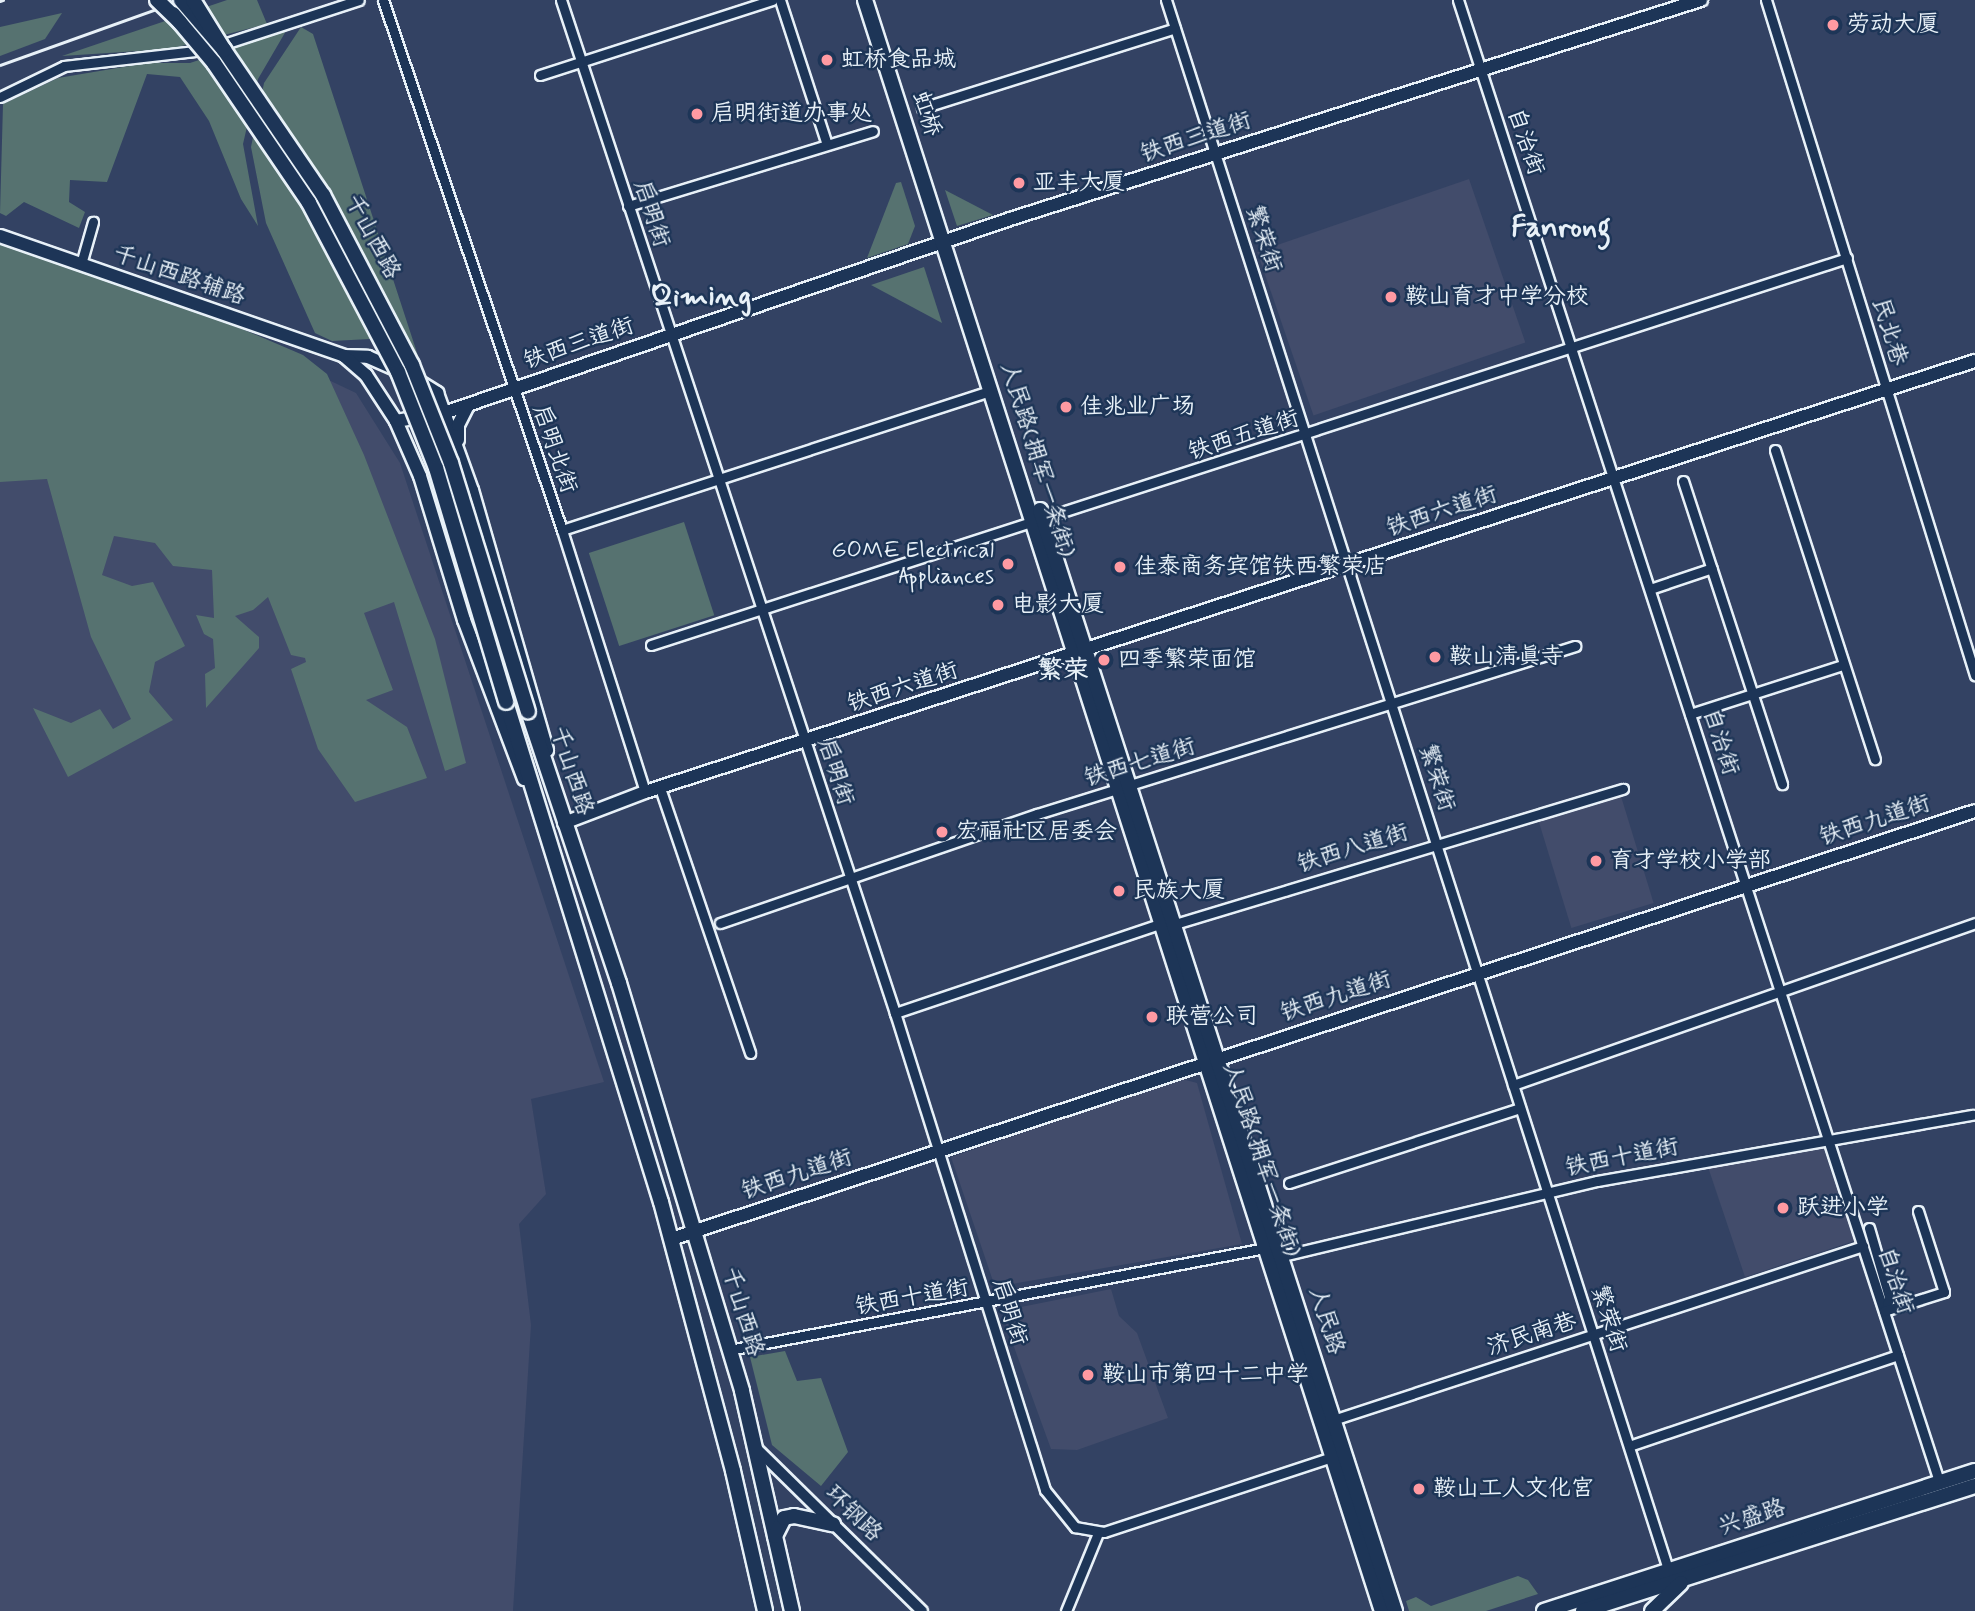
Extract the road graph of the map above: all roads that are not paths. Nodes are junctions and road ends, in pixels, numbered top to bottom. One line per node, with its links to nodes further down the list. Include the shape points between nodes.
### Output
1 (158, 0): 71 (main road, 千山西路, bridge, via 262,129 309,202 398,372 436,468)
2 (181, 0): 15 (main road, 千山西路, bridge)
3 (193, 0): 15 (main road, bridge)
4 (359, 0): 19 (street, via 180,55 64,66)
5 (383, 0): 34 (street, 启明北街)
6 (561, 0): 16 (street, 启明街)
7 (772, 0): 16 (street)
8 (780, 0): 22 (street)
9 (864, 0): 27 (main road, 虹桥)
10 (1166, 0): 14 (street, 繁荣街)
11 (1458, 0): 17 (street, 自治街)
12 (1701, 0): 17 (main road, 铁西三道街)
13 (1766, 0): 28 (street, 民北巷)
14 (1175, 28): 20 (street); 23 (street, 繁荣街)
15 (224, 50): 68 (main road, 千山西路, bridge, via 323,195 412,365 451,463)
16 (581, 62): 18 (street); 24 (street, 启明街)
17 (1480, 68): 23 (main road, 铁西三道街); 31 (street, 自治街)
18 (540, 75)
19 (0, 97)
20 (922, 108)
21 (873, 131): 22 (street)
22 (827, 145): 24 (street)
23 (1215, 154): 27 (main road, 铁西三道街); 41 (street, 繁荣街)
24 (628, 206): 30 (street, 启明街)
25 (93, 222): 29 (street)
26 (0, 236): 29 (main road, 千山西路辅路)
27 (948, 241): 30 (main road, 铁西三道街); 36 (main road, 人民路(拥军一条街)); 47 (main road)
28 (1847, 258): 31 (street, 铁西五道街); 35 (street, 民北巷)
29 (81, 264): 32 (main road, 千山西路辅路)
30 (671, 335): 34 (main road, 铁西三道街); 45 (street, 启明街)
31 (1570, 344): 41 (street, 铁西五道街); 44 (street, 自治街)
32 (344, 356): 37 (main road, via 368,357); 40 (main road, via 366,375)
33 (1975, 361): 35 (main road, 铁西六道街)
34 (513, 388): 38 (main road, 铁西三道街); 48 (street, 启明北街)
35 (1887, 390): 44 (main road, 铁西六道街); 57 (street, 民北巷)
36 (991, 391): 45 (street); 47 (main road, 人民路(拥军一条街))
37 (437, 393): 38 (main road); 39 (main road)
38 (468, 405): 39 (main road, 铁西三道街); 43 (main road, via 458,425)
39 (444, 413): 40 (main road, 铁西三道街); 43 (main road)
40 (396, 421): 71 (main road, via 420,476 493,702)
41 (1306, 436): 47 (street, 铁西五道街); 49 (street, 繁荣街)
42 (1775, 450): 56 (street)
43 (460, 455): 68 (main road, via 538,710)
44 (1614, 478): 49 (main road, 铁西六道街); 51 (street, 自治街)
45 (717, 481): 48 (street); 52 (street, 启明街)
46 (1683, 481): 50 (street)
47 (1039, 521): 52 (street, 铁西五道街); 55 (main road, 人民路(拥军一条街))
48 (562, 530): 67 (street, 启明北街)
49 (1348, 565): 55 (main road, 铁西六道街); 59 (street, 繁荣街)
50 (1712, 568): 51 (street); 58 (street)
51 (1650, 589): 60 (street, 自治街)
52 (762, 611): 53 (street, 铁西五道街); 61 (street, 启明街)
53 (651, 645)
54 (1574, 646): 59 (street, 铁西七道街)
55 (1080, 652): 61 (main road, 铁西六道街); 65 (main road, 人民路(拥军一条街))
56 (1843, 665): 58 (street); 62 (street)
57 (1975, 675)
58 (1753, 693): 60 (street); 63 (street)
59 (1392, 705): 65 (street, 铁西七道街); 72 (street, 繁荣街)
60 (1690, 714): 74 (street, 自治街)
61 (805, 743): 64 (main road, 铁西六道街); 73 (street, 启明街)
62 (1875, 759)
63 (1782, 784)
64 (660, 788): 67 (main road, 铁西六道街); 82 (street)
65 (1122, 788): 73 (street, 铁西七道街); 77 (main road, 人民路(拥军一条街)); 78 (main road, 人民路)
66 (1623, 789): 72 (street, 铁西八道街)
67 (645, 792): 70 (main road, 铁西六道街)
68 (556, 800): 70 (main road, 千山西路)
69 (1975, 811): 74 (main road, 铁西九道街)
70 (564, 823): 93 (main road, 千山西路, via 619,983)
71 (544, 829): 94 (main road, 千山西路, via 594,978)
72 (1436, 843): 78 (street, 铁西八道街); 79 (street, 繁荣街)
73 (850, 878): 75 (street, 铁西七道街); 81 (street, 启明街)
74 (1746, 885): 79 (main road, 铁西九道街); 80 (street, 自治街)
75 (720, 923)
76 (1975, 923): 80 (street)
77 (1160, 924): 81 (street); 83 (main road, 人民路(拥军一条街))
78 (1175, 924): 83 (main road, 人民路)
79 (1478, 972): 83 (main road, 铁西九道街); 84 (street, 繁荣街)
80 (1780, 989): 84 (street); 87 (street, 自治街)
81 (895, 1013): 88 (street, 启明街)
82 (750, 1053)
83 (1212, 1059): 88 (main road, 铁西九道街); 96 (main road, 人民路(拥军一条街)); 97 (main road, 人民路)
84 (1513, 1085): 85 (street, 繁荣街)
85 (1520, 1108): 89 (street); 90 (street, 繁荣街)
86 (1973, 1115): 87 (street, 铁西十道街)
87 (1829, 1141): 90 (street, 铁西十道街, via 1668,1167); 95 (street, 自治街)
88 (937, 1151): 93 (main road, 铁西九道街); 98 (street, 启明街)
89 (1289, 1183)
90 (1547, 1193): 97 (street, 铁西十道街); 100 (street, 繁荣街)
91 (1918, 1211): 99 (street, via 1944,1292)
92 (1869, 1228): 99 (street, via 1889,1297)
93 (694, 1232): 94 (main road, 铁西九道街); 101 (main road, 千山西路)
94 (671, 1239): 115 (main road, 千山西路)
95 (1863, 1246): 99 (street, 自治街); 100 (street, 济民南巷)
96 (1265, 1248): 98 (street, 铁西十道街); 106 (main road, 人民路(拥军一条街))
97 (1282, 1256): 103 (main road, 人民路)
98 (987, 1304): 101 (street, 铁西十道街); 111 (street, 启明街, via 1045,1490 1075,1527)
99 (1885, 1311): 102 (street, 自治街)
100 (1593, 1335): 103 (street, 济民南巷); 104 (street, 繁荣街)
101 (729, 1350): 105 (main road, 千山西路)
102 (1898, 1355): 104 (street); 109 (street, 自治街)
103 (1333, 1420): 120 (main road, 人民路)
104 (1629, 1446): 113 (street, 繁荣街)
105 (755, 1447): 110 (street, 环钢路); 112 (main road, 千山西路)
106 (1332, 1457): 111 (street); 119 (main road, 人民路(拥军一条街))
107 (1975, 1471): 109 (main road, 兴盛路)
108 (1975, 1486): 109 (main road, 兴盛路)
109 (1942, 1489): 113 (main road, 兴盛路); 114 (main road, 兴盛路)
110 (833, 1524): 112 (main road, via 784,1518); 117 (street, 环钢路)
111 (1098, 1533): 118 (street)
112 (775, 1537): 116 (main road, 千山西路)
113 (1668, 1569): 121 (main road, 兴盛路)
114 (1691, 1576): 122 (main road, 兴盛路); 123 (main road)
115 (765, 1611)
116 (792, 1611)
117 (922, 1611)
118 (1066, 1611)
119 (1382, 1611)
120 (1395, 1611)
121 (1544, 1611)
122 (1585, 1611)
123 (1653, 1611)

